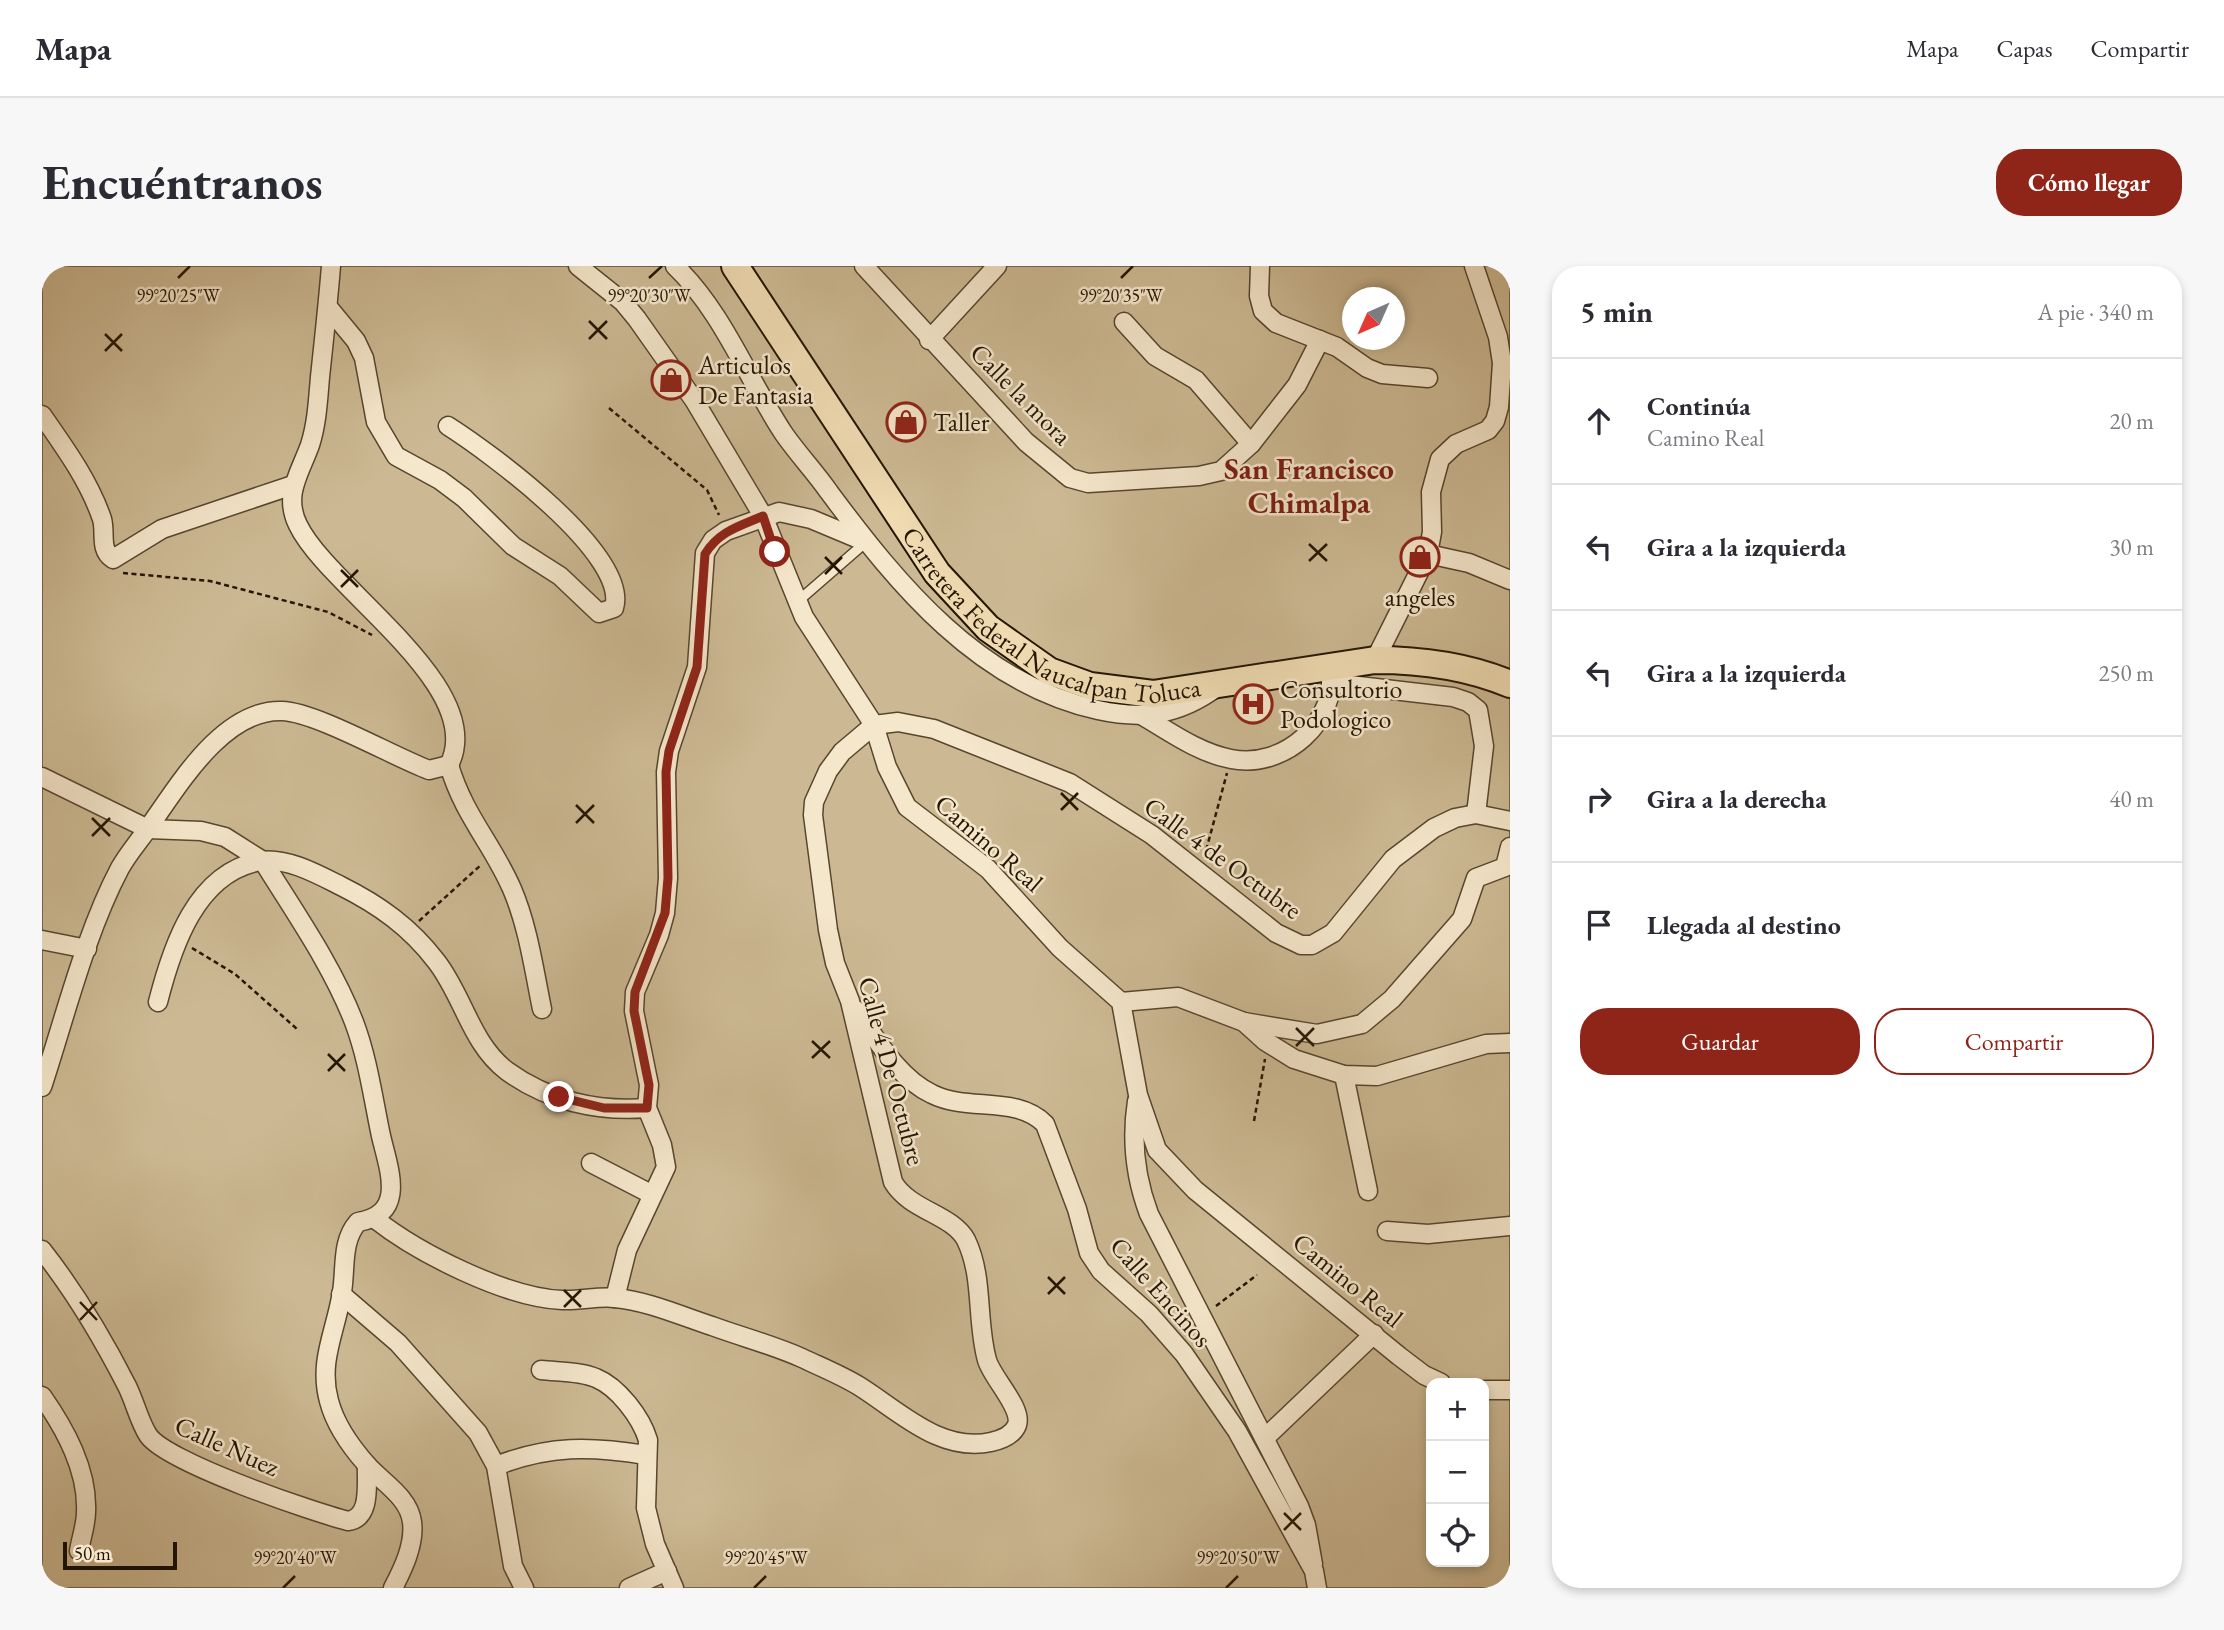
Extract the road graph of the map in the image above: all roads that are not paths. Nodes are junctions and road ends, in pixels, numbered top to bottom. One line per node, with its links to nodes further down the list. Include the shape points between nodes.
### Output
1 (331, 266): 9 (street)
2 (578, 266): 19 (street, Camino Real, via 623,302 648,331)
3 (674, 266): 20 (street, via 702,297 785,435)
4 (735, 266): 27 (main road, Carretera Federal Naucalpan Toluca, via 937,573 988,628 1049,671 1090,686 1153,694)
5 (864, 266): 12 (street, Calle la mora)
6 (997, 266): 12 (street)
7 (1260, 266): 13 (street, via 1259,296 1269,318)
8 (1478, 267): 11 (street)
9 (328, 307): 16 (street, via 364,358 376,422 396,456 440,480 513,546 559,576 599,613 614,608 614,588 606,568 583,536 477,444); 18 (street, via 316,422)
10 (1124, 322): 17 (street, via 1155,356 1206,389)
11 (1504, 338): 21 (street, via 1495,421 1440,459 1431,492)
12 (929, 340): 17 (street, Calle la mora, via 972,380 1026,442 1070,478 1088,482 1199,476 1221,471)
13 (1320, 340): 14 (street, via 1382,374); 17 (street, Calle la mora, via 1301,379)
14 (1428, 378)
15 (42, 415): 18 (street, via 89,486 103,522 105,550 113,559 162,529)
16 (448, 426)
17 (1251, 444)
18 (293, 485): 30 (street, via 290,505 309,542 409,648 438,688 457,741)
19 (763, 516): 20 (street, via 794,514); 23 (street, Camino Real); 48 (street, via 726,531 713,540 705,554 697,667 666,772 665,913 635,992 634,1011 649,1085)
20 (866, 542): 23 (lane); 28 (street, via 954,636 996,668 1037,692 1087,708)
21 (1428, 554): 22 (street, via 1469,563); 24 (street)
22 (1510, 580)
23 (797, 602): 29 (street, Camino Real)
24 (1375, 660): 25 (main road, Carretera Federal Naucalpan Toluca); 26 (main road, Carretera Federal Naucalpan Toluca, via 1464,669)
25 (1331, 675): 27 (main road, Carretera Federal Naucalpan Toluca); 28 (street, via 1325,707 1302,741 1267,758 1231,760 1188,743); 32 (street, via 1452,697 1478,710 1484,746)
26 (1510, 684)
27 (1219, 685): 28 (street, via 1178,710)
28 (1143, 716)
29 (874, 725): 32 (street, Calle 4 de Octubre, via 898,722 934,729 1070,783 1152,835 1276,933 1301,945 1333,933 1379,874 1416,840 1455,818); 39 (street, Calle 4 De Octubre, via 842,752 814,802 828,930); 41 (street, Camino Real, via 887,767 907,807 988,869 1060,948)
30 (449, 765): 34 (street, via 429,770 307,716 265,713 242,722 204,753); 42 (street, via 464,807 513,892)
31 (42, 777): 34 (street)
32 (1476, 814): 33 (street, Calle 4 de Octubre)
33 (1510, 821)
34 (148, 829): 36 (street, via 225,837); 38 (street, via 120,868)
35 (1510, 847): 43 (street, via 1504,867 1475,878 1462,919 1392,999 1362,1024 1317,1034)
36 (262, 860): 40 (street, via 232,872 198,901 177,939); 48 (street, via 289,864 327,879 410,930 438,962 482,1045 509,1072 582,1105); 52 (street, via 331,971 363,1050 391,1184 391,1199)
37 (42, 940): 38 (street)
38 (87, 949): 46 (street)
39 (850, 1001): 57 (street, Calle 4 De Octubre, via 893,1182 911,1203 965,1239 990,1371 1018,1415 1017,1425 997,1441 960,1444 938,1437 858,1385 794,1355); 69 (street, Calle Encinos, via 881,1047 930,1094 957,1103 1022,1109 1045,1124 1089,1253 1101,1271 1149,1314 1184,1354 1237,1431)
40 (158, 1002)
41 (1121, 1002): 43 (street, via 1178,997); 47 (street, Camino Real)
42 (542, 1009)
43 (1244, 1022): 45 (street, via 1294,1059)
44 (1510, 1044): 45 (street, via 1486,1044 1377,1076)
45 (1344, 1075): 50 (street)
46 (42, 1087)
47 (1138, 1095): 58 (street, Camino Real, via 1157,1150 1172,1168); 64 (street, via 1133,1126 1143,1198)
48 (647, 1108): 51 (street, via 666,1167)
49 (591, 1163): 51 (street)
50 (1368, 1191)
51 (651, 1194): 57 (street, via 627,1250)
52 (375, 1219): 56 (street, via 358,1222 351,1230); 57 (street, via 440,1257 515,1292 562,1300)
53 (1510, 1226): 54 (street, via 1428,1234)
54 (1387, 1231)
55 (42, 1250): 66 (street, Calle Nuez, via 119,1369 147,1435 164,1450 348,1521 363,1513)
56 (341, 1294): 66 (street, via 324,1360 325,1386 344,1434); 67 (street, via 398,1343 460,1409)
57 (615, 1298)
58 (1374, 1334): 60 (street, Camino Real); 64 (street)
59 (541, 1370): 65 (street, via 596,1377 608,1385 645,1430)
60 (1430, 1378)
61 (1489, 1390): 62 (street)
62 (1510, 1390)
63 (42, 1395): 68 (street, via 58,1418 84,1481 86,1513)
64 (1266, 1437): 69 (street, via 1306,1525)
65 (646, 1455): 67 (street, via 567,1447); 70 (street, via 646,1508 654,1544)
66 (368, 1465): 71 (street, via 405,1504 412,1522 410,1546)
67 (496, 1466): 72 (street, via 513,1566)
68 (79, 1550)
69 (1315, 1579)
70 (670, 1580): 73 (street)
71 (393, 1588)
72 (524, 1588)
73 (629, 1588)

